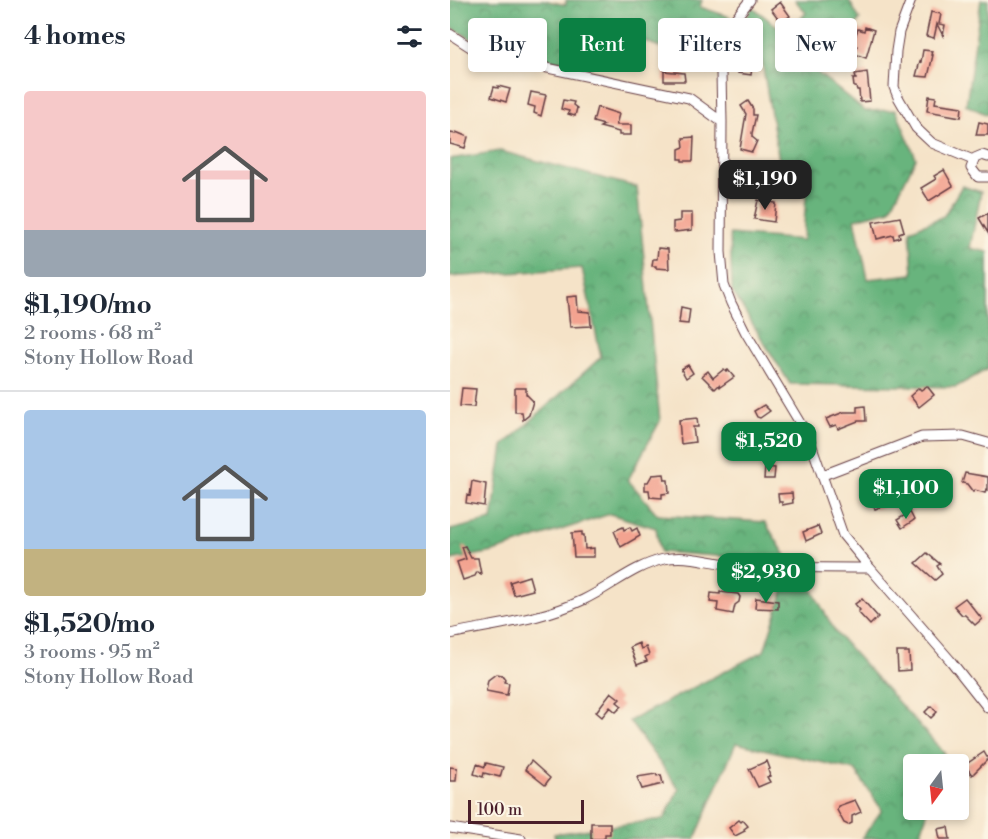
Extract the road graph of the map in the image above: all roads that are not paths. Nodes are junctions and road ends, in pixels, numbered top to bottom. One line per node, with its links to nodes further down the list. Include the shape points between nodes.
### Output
1 (750, 0): 4 (street, via 730,25 721,73)
2 (911, 0): 6 (street, via 899,33 894,87 916,128 932,143)
3 (450, 34): 4 (street, via 482,54 689,98)
4 (722, 122): 9 (street, via 724,285 746,333 809,438)
5 (988, 157): 6 (street)
6 (973, 160): 7 (street, via 974,175)
7 (988, 177)
8 (988, 443): 9 (street, via 963,436 922,437)
9 (823, 475): 10 (street, via 843,535)
10 (870, 568): 11 (street, via 798,568 666,558 553,612); 12 (street)
11 (450, 634)
12 (988, 708)
13 (450, 828): 14 (street)
14 (521, 839)

